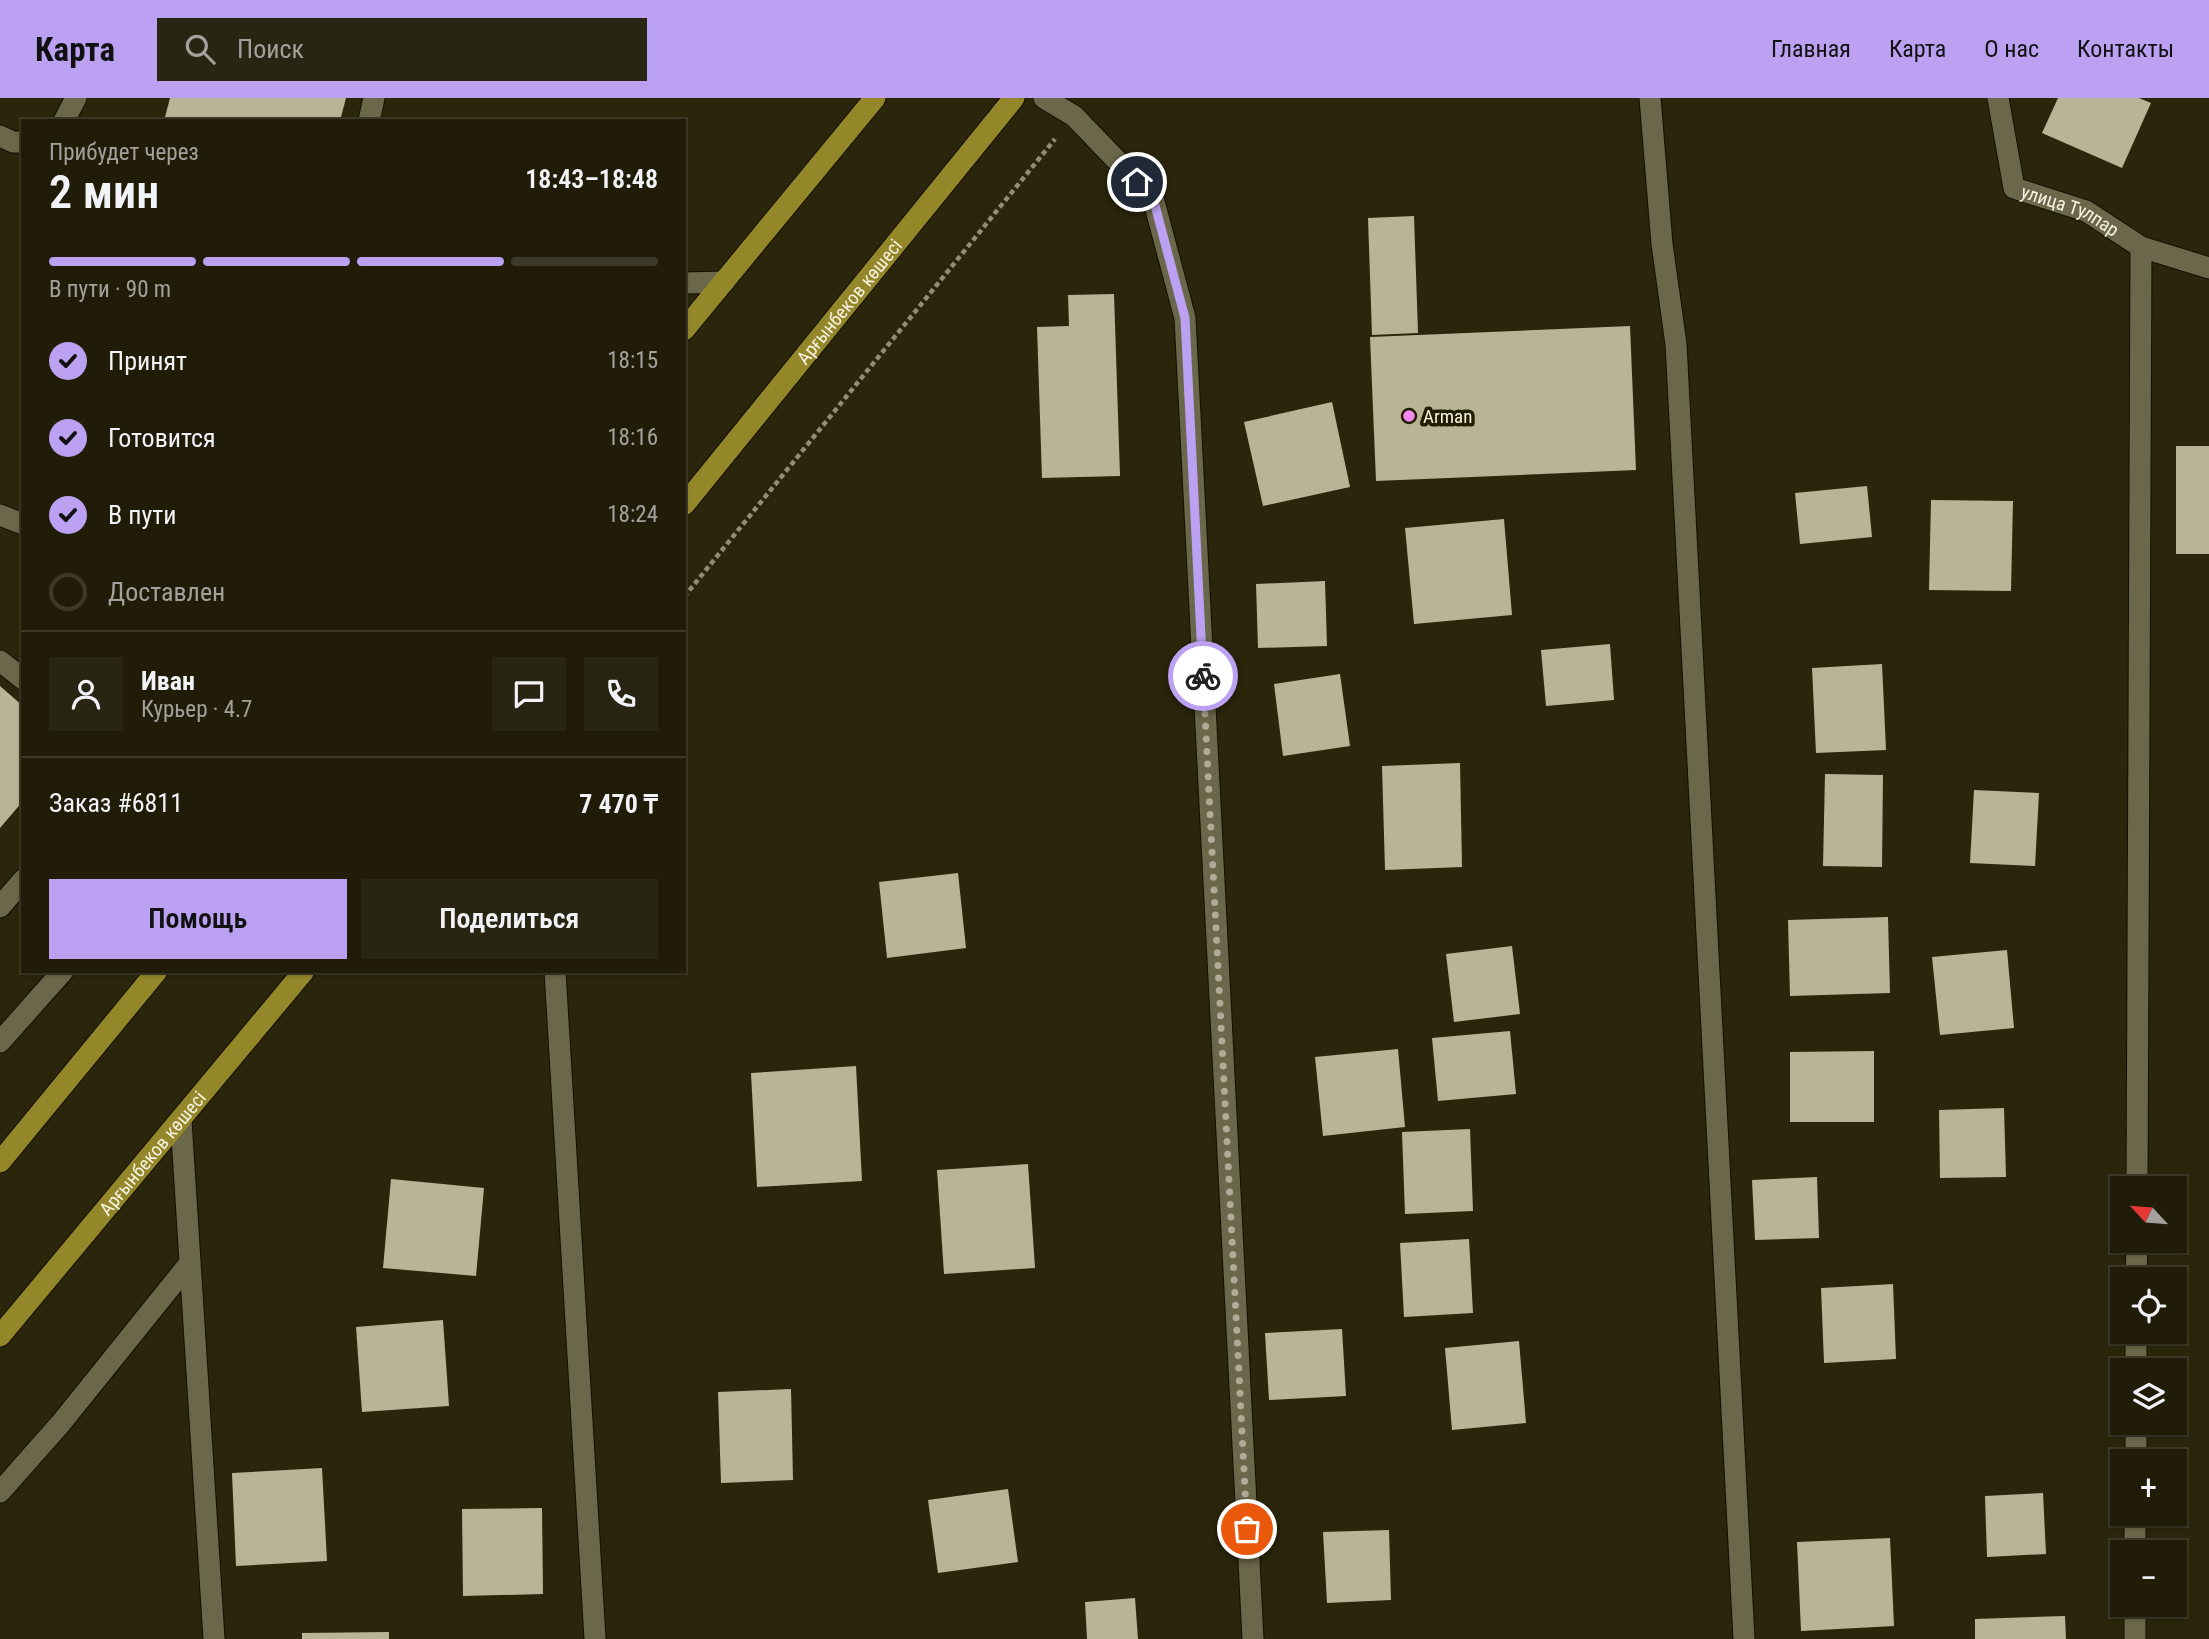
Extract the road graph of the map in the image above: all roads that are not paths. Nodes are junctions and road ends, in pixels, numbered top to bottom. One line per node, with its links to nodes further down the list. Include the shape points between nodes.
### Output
1 (76, 98): 8 (street)
2 (374, 98): 9 (street)
3 (875, 98): 15 (main road)
4 (1014, 98): 17 (main road, Арғынбеков көшесі)
5 (1044, 98): 38 (street, via 1074,116 1153,198 1185,318)
6 (1650, 98): 39 (street, via 1676,345)
7 (1998, 98): 12 (street, улица Тулпар, via 2014,188 2086,211)
8 (65, 119)
9 (369, 119)
10 (0, 136): 11 (street)
11 (21, 142)
12 (2141, 247): 13 (street, улица Тулпар); 31 (street)
13 (2209, 268)
14 (686, 282): 15 (street)
15 (724, 282): 16 (main road)
16 (686, 328)
17 (686, 503)
18 (0, 515): 19 (street)
19 (21, 523)
20 (0, 661): 21 (street)
21 (21, 677)
22 (21, 882): 23 (street)
23 (0, 907)
24 (61, 973): 28 (street)
25 (155, 973): 30 (main road)
26 (302, 973): 29 (main road, Арғынбеков көшесі)
27 (555, 973): 37 (street)
28 (0, 1042)
29 (181, 1120): 32 (street); 33 (main road, Арғынбеков көшесі)
30 (0, 1162)
31 (2137, 1176)
32 (189, 1264): 34 (street); 36 (street)
33 (0, 1336)
34 (0, 1492)
35 (2135, 1617): 40 (street)
36 (214, 1639)
37 (595, 1639)
38 (1253, 1639)
39 (1744, 1639)
40 (2135, 1639)

